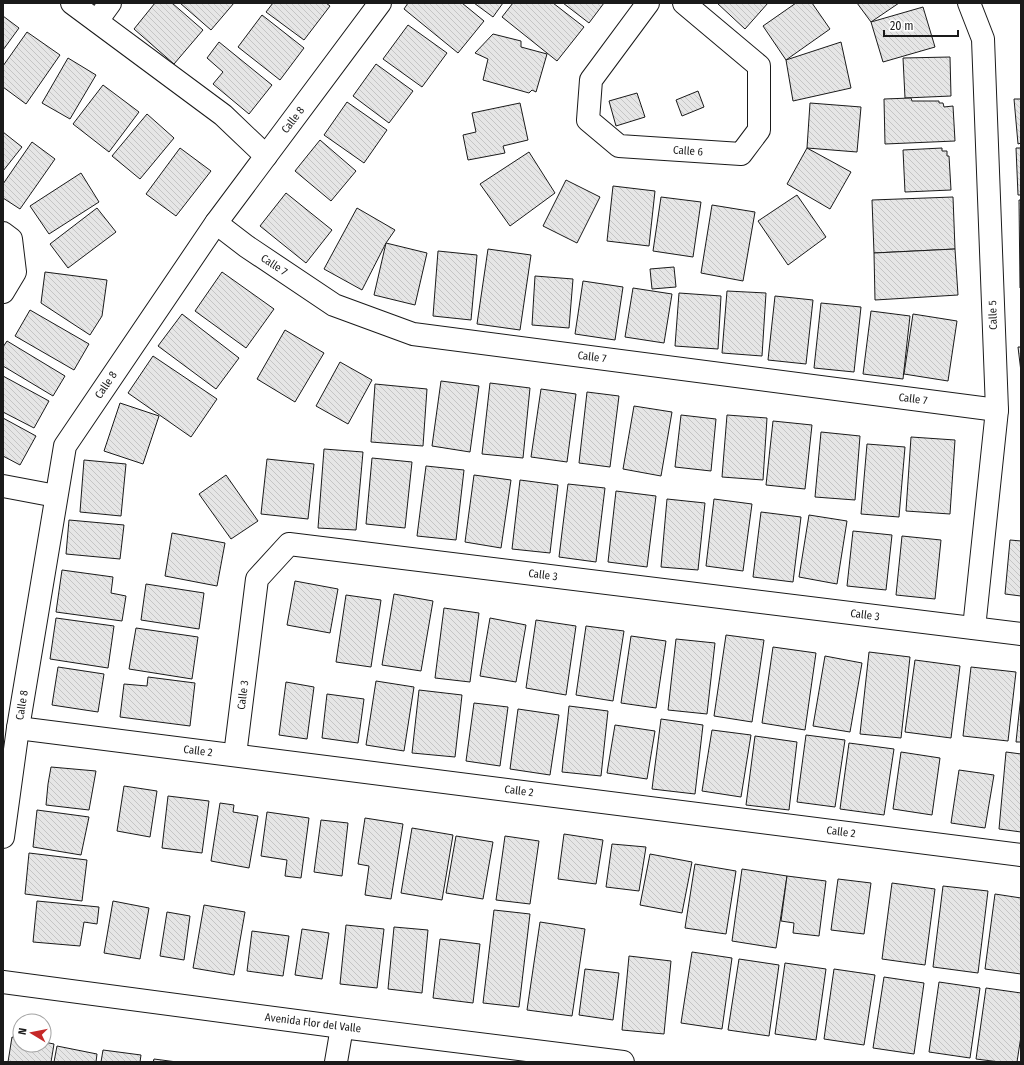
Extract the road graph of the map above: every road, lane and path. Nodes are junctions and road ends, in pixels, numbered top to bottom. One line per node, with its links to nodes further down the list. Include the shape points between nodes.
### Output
1 (72, 3): 7 (street)
2 (110, 3): 7 (street)
3 (380, 3): 8 (street, Calle 8)
4 (648, 3): 5 (street, Calle 6, via 591,80 588,120 619,146 741,154 759,130 759,66)
5 (684, 3)
6 (969, 3): 12 (street, Calle 5, via 983,39)
7 (97, 21): 8 (street, via 223,115)
8 (266, 156): 9 (street, Calle 8)
9 (216, 223): 12 (street, Calle 7, via 334,305 413,334); 14 (street, Calle 8, via 65,446)
10 (3, 232): 11 (street, via 11,238 15,272)
11 (3, 292)
12 (997, 410): 15 (street, Calle 5)
13 (3, 486): 14 (street)
14 (56, 496): 17 (street, Calle 8)
15 (974, 628): 16 (street, Calle 3); 18 (street, Calle 3, via 289,544 257,579)
16 (1021, 634)
17 (18, 728): 18 (street, Calle 2); 19 (street, Calle 8)
18 (235, 755): 20 (street, Calle 2)
19 (3, 837)
20 (1021, 855)
21 (3, 982): 22 (street, Avenida Flor del Valle)
22 (342, 1027): 23 (street); 24 (street, Avenida Flor del Valle)
23 (336, 1062)
24 (623, 1062)

